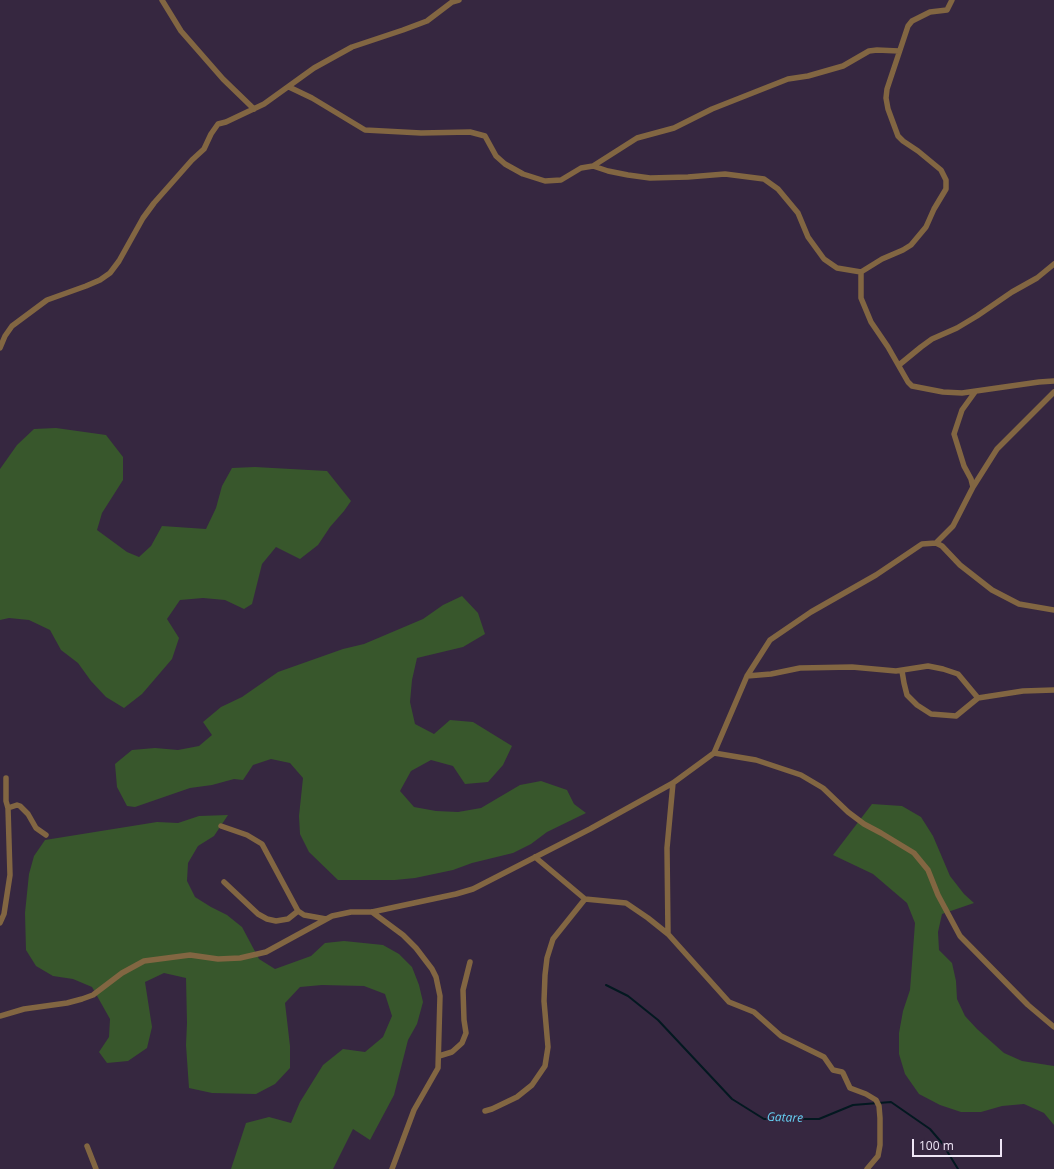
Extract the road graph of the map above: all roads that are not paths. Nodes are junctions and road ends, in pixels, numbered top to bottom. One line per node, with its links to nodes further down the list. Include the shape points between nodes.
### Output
1 (162, 0): 7 (street, via 181,31 223,79)
2 (459, 0): 4 (street)
3 (952, 0): 5 (street, via 947,10 930,12 912,21)
4 (451, 1): 6 (street, via 427,21 352,47 314,68)
5 (899, 51): 8 (street, via 869,51 843,66 788,79 712,109 674,128 637,138); 10 (street, via 887,89 888,109 898,136 941,170 946,180 946,189 926,227 911,245)
6 (289, 87): 7 (street); 8 (street, via 365,130 470,132 485,136 496,156 505,164 523,174 545,181 561,180 582,168)
7 (254, 109): 11 (street, via 218,124 204,149 143,218 119,262 110,272 93,283 47,300 12,326)
8 (593, 166): 10 (street, via 614,173 650,178 725,174 764,179 778,189 798,213 808,237 824,259 836,268)
9 (1054, 264): 12 (street, via 1037,278 977,316 932,339)
10 (861, 272): 12 (street, via 861,298 871,322)
11 (0, 348)
12 (899, 365): 14 (street, via 912,386 943,392)
13 (1054, 381): 14 (street)
14 (975, 392): 16 (street, via 962,410 954,434)
15 (1054, 392): 16 (street, via 997,449)
16 (973, 487): 17 (street, via 953,526)
17 (936, 543): 18 (street, via 992,590 1019,604); 20 (street, via 922,544 770,640)
18 (1054, 610)
19 (902, 671): 20 (street, via 852,667 800,668); 22 (street, via 928,666 958,674); 22 (street, via 907,695 931,714 956,716)
20 (746, 676): 23 (street)
21 (1054, 690): 22 (street, via 1023,691)
22 (978, 698)
23 (714, 753): 25 (street); 39 (street, via 756,760 801,775 822,788 864,824 914,853 928,870 960,936 1028,1005)
24 (6, 778): 26 (street)
25 (673, 783): 29 (street); 36 (street, via 667,848)
26 (8, 808): 28 (street, via 20,806 36,828); 35 (street, via 10,875 4,914)
27 (221, 826): 32 (street, via 247,835 262,844)
28 (46, 835)
29 (535, 857): 31 (street); 33 (street, via 472,889)
30 (224, 882): 32 (street, via 267,920 288,919)
31 (585, 899): 36 (street, via 626,903); 41 (street, via 553,939 547,958 544,1001 548,1047 545,1066 532,1085 517,1097)
32 (298, 911): 34 (street, via 304,915)
33 (372, 912): 34 (street, via 351,912); 40 (street, via 403,935 426,960 436,977 440,996)
34 (326, 919): 38 (street, via 266,952 240,958 218,959 190,955 144,961 122,973 93,995 67,1003 24,1009)
35 (0, 922)
36 (668, 934): 45 (street, via 729,1002 754,1012 781,1036 824,1057 833,1070 843,1073 850,1088 876,1100 879,1106 880,1145 878,1156)
37 (470, 962): 40 (street, via 463,990 466,1032 462,1043 452,1052)
38 (0, 1016)
39 (1054, 1027)
40 (439, 1056): 44 (street, via 438,1068 414,1110)
41 (485, 1111)
42 (87, 1146): 43 (street)
43 (96, 1169)
44 (392, 1169)
45 (867, 1169)

